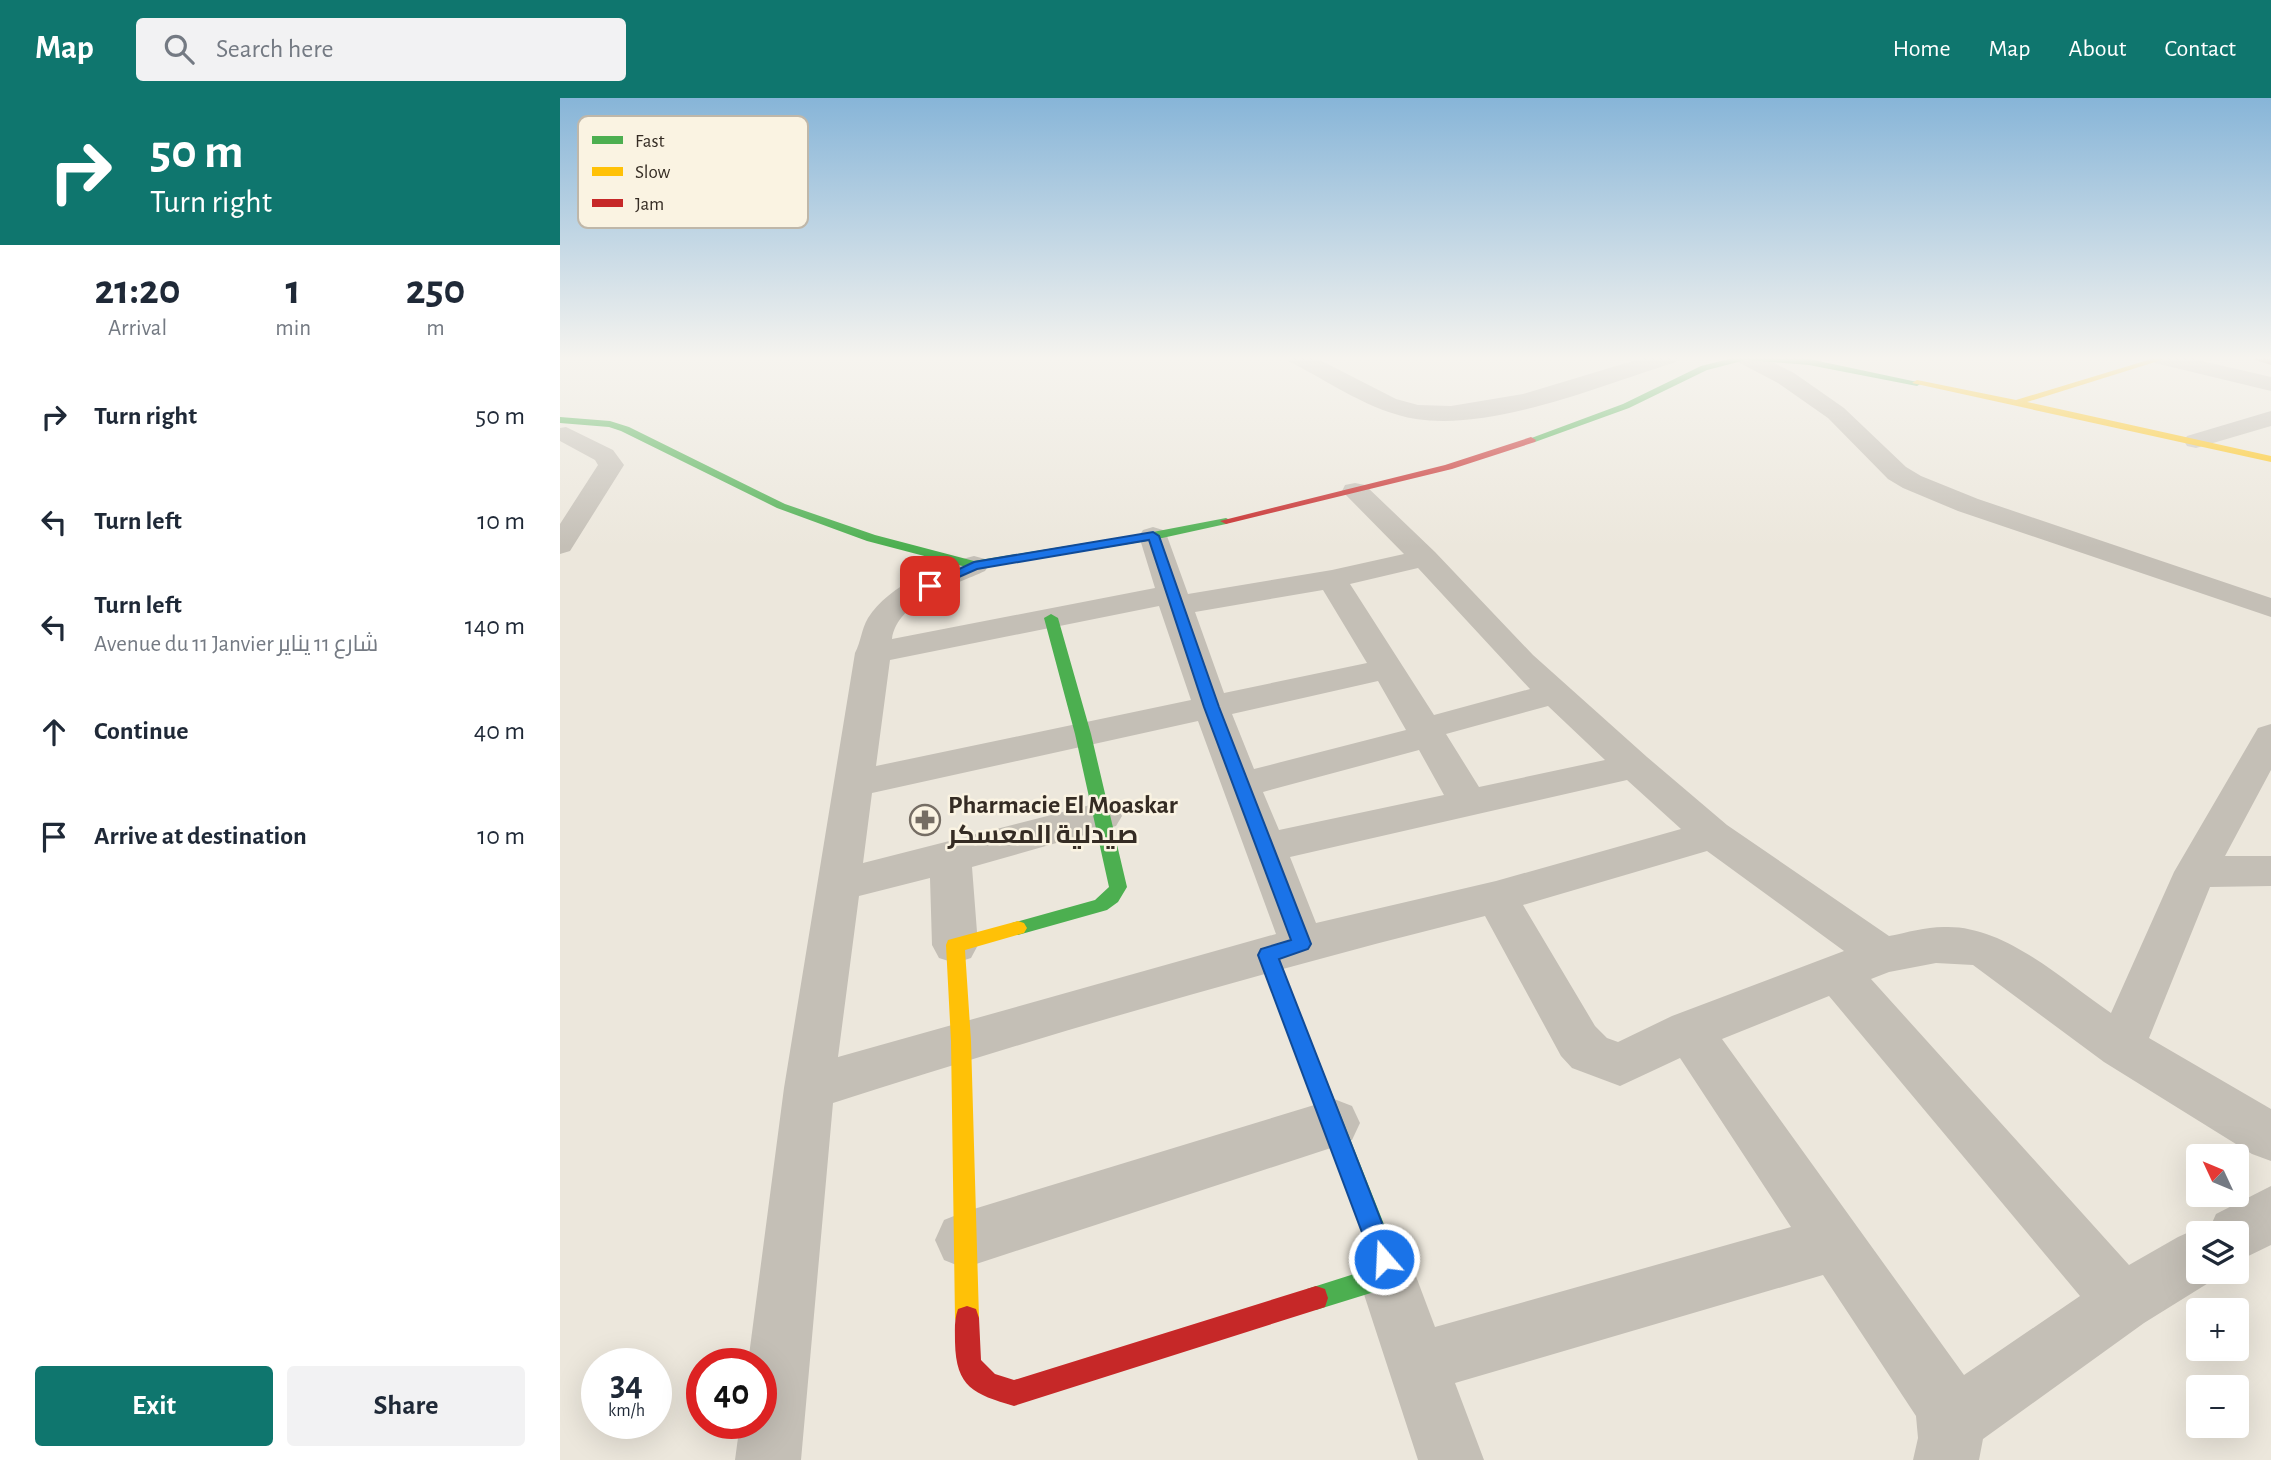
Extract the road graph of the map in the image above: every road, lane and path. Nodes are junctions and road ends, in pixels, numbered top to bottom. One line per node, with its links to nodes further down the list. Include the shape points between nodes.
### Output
1 (1589, 421): 9 (street, via 1448,467)
2 (1844, 421): 16 (street, via 1896,473 1912,482)
3 (2101, 421): 7 (street)
4 (2263, 421): 7 (street)
5 (597, 423): 6 (street); 13 (street, via 625,429 818,521)
6 (562, 430): 11 (street, via 604,455 611,465)
7 (2196, 441): 8 (street)
8 (2271, 459)
9 (1355, 491): 10 (street); 12 (street)
10 (1153, 536): 13 (street); 15 (street)
11 (560, 545)
12 (1424, 558): 14 (street); 20 (street)
13 (974, 565): 18 (street, via 894,607 883,618)
14 (1332, 579): 15 (street); 19 (street)
15 (1173, 600): 17 (street); 21 (street)
16 (2271, 608)
17 (1051, 618): 18 (street); 23 (street)
18 (872, 653): 26 (street)
19 (1388, 669): 21 (street); 22 (street)
20 (1554, 694): 22 (street); 25 (street)
21 (1211, 707): 23 (street); 27 (street)
22 (1426, 733): 27 (street); 28 (street)
23 (1083, 734): 26 (street); 29 (street)
24 (2271, 736): 34 (street)
25 (1633, 766): 28 (street); 30 (street)
26 (854, 784): 35 (street)
27 (1242, 785): 31 (street)
28 (1469, 803): 31 (street)
29 (1102, 816): 32 (street); 37 (street, via 1118,887 1112,897 1101,905)
30 (1713, 835): 36 (street); 39 (street)
31 (1266, 848): 38 (street)
32 (950, 858): 35 (street); 37 (street)
33 (2271, 871): 34 (street)
34 (2195, 872): 42 (street)
35 (839, 885): 43 (street)
36 (1496, 897): 38 (street); 40 (street, via 1577,1041 1590,1053 1620,1064)
37 (955, 945): 41 (street)
38 (1285, 949): 41 (street); 44 (street)
39 (1860, 964): 40 (street); 42 (street, via 1948,942 1968,944 1988,952); 52 (street)
40 (1689, 1031): 49 (street)
41 (961, 1041): 43 (street); 48 (street)
42 (2121, 1047): 45 (street)
43 (809, 1088): 55 (street)
44 (1334, 1123): 48 (street); 51 (street, via 1381,1247)
45 (2271, 1137)
46 (2271, 1213): 47 (street)
47 (2249, 1226)
48 (964, 1240): 51 (street, via 968,1365 979,1382 1014,1393)
49 (1835, 1243): 53 (street); 54 (street, via 1944,1402)
50 (2186, 1264): 52 (street)
51 (1387, 1276): 53 (street)
52 (2123, 1302): 54 (street)
53 (1417, 1363): 56 (street)
54 (1948, 1442)
55 (768, 1460)
56 (1451, 1460)

